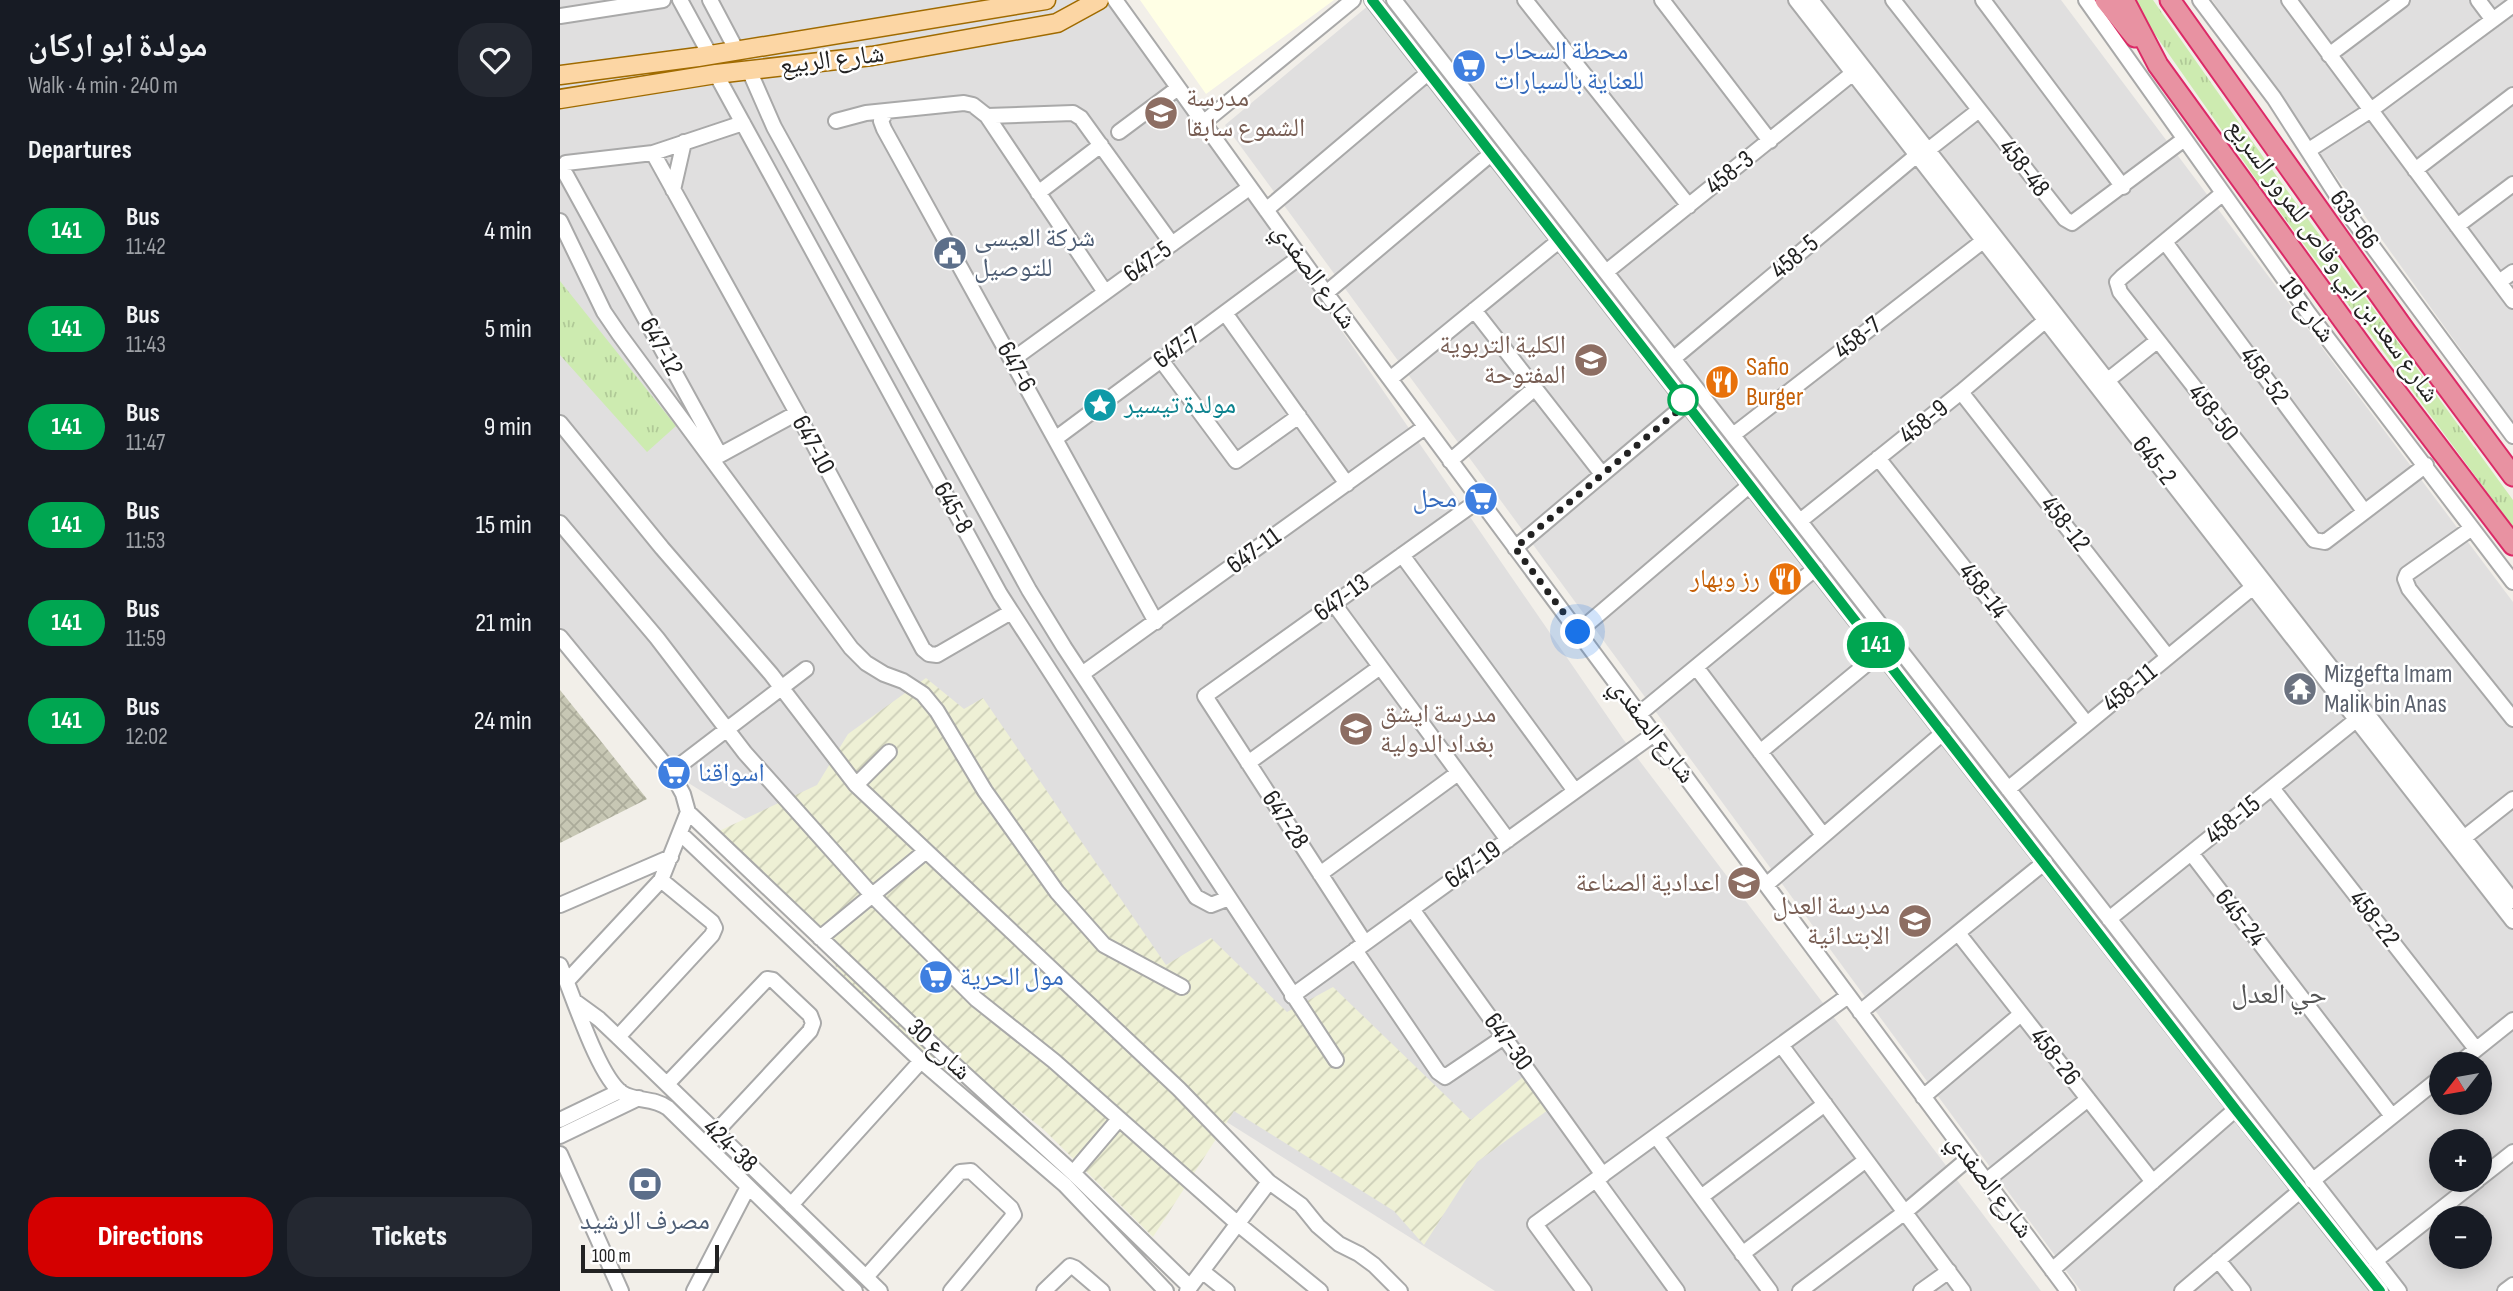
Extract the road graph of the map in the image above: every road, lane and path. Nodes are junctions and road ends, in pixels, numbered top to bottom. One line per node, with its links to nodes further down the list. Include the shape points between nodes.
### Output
1 (663, 0): 25 (street)
2 (680, 0): 30 (street)
3 (710, 0): 29 (street)
4 (1046, 0): 29 (main road, شارع الربيع)
5 (1099, 0): 33 (main road, شارع الربيع, via 1057,23 872,56)
6 (1115, 0): 38 (street, شارع الصفدي)
7 (1353, 0): 48 (street)
8 (1372, 0): 34 (street)
9 (1395, 0): 41 (street)
10 (1525, 0): 68 (street)
11 (1662, 0): 52 (street)
12 (1796, 0): 35 (street, 645-2)
13 (1811, 0): 59 (street, 645-2)
14 (1893, 0): 42 (street, 458-48)
15 (1983, 0): 63 (street)
16 (2086, 0): 51 (street, شارع 19)
17 (2105, 0): 32 (highway)
18 (2124, 0): 32 (highway, شارع سعد بن ابي وقاص للمرور السريع)
19 (2170, 0): 55 (highway, شارع سعد بن ابي وقاص للمرور السريع)
20 (2186, 0): 55 (highway)
21 (2200, 0): 56 (street, 635-66)
22 (2289, 0): 31 (street)
23 (2402, 0): 31 (street)
24 (2478, 0): 28 (street)
25 (598, 5): 27 (street)
26 (2513, 5): 28 (street)
27 (560, 16)
28 (2493, 20): 43 (street)
29 (737, 51): 30 (main road, شارع الربيع)
30 (710, 55): 37 (main road, شارع الربيع)
31 (2329, 55): 43 (street)
32 (2158, 65): 120 (highway, شارع سعد بن ابي وقاص للمرور السريع)
33 (749, 70): 36 (main road, شارع الربيع); 87 (street, 645-8, via 774,127)
34 (1429, 72): 46 (street); 69 (street)
35 (1853, 73): 52 (street, 458-3); 59 (street, 645-2)
36 (716, 74): 40 (main road, شارع الربيع); 49 (street, 645-8)
37 (560, 75)
38 (1178, 88): 48 (street, شارع الصفدي); 50 (street)
39 (2513, 95): 61 (street)
40 (560, 99)
41 (1479, 109): 46 (street); 77 (street)
42 (1979, 110): 59 (street, 458-5); 63 (street, 458-48, via 2072,223)
43 (2371, 110): 56 (street); 61 (street)
44 (886, 112): 45 (street, via 964,103); 47 (street); 91 (street, 647-6, via 881,121 884,129)
45 (987, 116): 54 (street, via 1073,113); 66 (street)
46 (1466, 118): 58 (street)
47 (836, 121)
48 (1203, 122): 64 (street, شارع الصفدي)
49 (743, 123): 53 (street); 89 (street, 645-8)
50 (1119, 132)
51 (2183, 140): 63 (street, 458-48); 67 (street, شارع 19)
52 (1769, 141): 68 (street, 458-3)
53 (684, 142): 57 (street); 65 (street)
54 (1101, 145): 66 (street); 75 (street)
55 (2273, 145): 112 (highway, شارع سعد بن ابي وقاص للمرور السريع)
56 (2309, 150): 103 (street, 635-66, via 2350,216)
57 (653, 153): 60 (street); 65 (street, 647-10)
58 (1492, 153): 72 (street); 82 (street)
59 (1922, 153): 73 (street, 645-2); 79 (street, 645-2); 90 (street, 458-5)
60 (563, 162): 98 (street, 647-12, via 720,455)
61 (2415, 170): 71 (street)
62 (2513, 184): 71 (street)
63 (2123, 187)
64 (1250, 188): 69 (street, شارع الصفدي); 75 (street, 647-5)
65 (673, 190): 98 (street, 647-10)
66 (1038, 192): 81 (street)
67 (2222, 194): 74 (street, 458-50); 109 (street, شارع 19)
68 (1689, 206): 77 (street, 458-3)
69 (1266, 210): 76 (street, شارع الصفدي)
70 (560, 221): 185 (street, via 611,323 851,648 866,663 923,694 1057,892 1104,945)
71 (2457, 226): 80 (street)
72 (1560, 240): 84 (street); 97 (street)
73 (1983, 241): 79 (street, 645-2); 102 (street, 458-7)
74 (2165, 242): 88 (street, 458-50, via 2117,282); 116 (street, 458-52)
75 (1172, 244): 81 (street, 647-5)
76 (1300, 257): 82 (street, شارع الصفدي); 85 (street, 647-7)
77 (1606, 272): 90 (street)
78 (2513, 272): 80 (street)
79 (2022, 280): 86 (street, 645-2); 94 (street, 645-2)
80 (2499, 282): 83 (street)
81 (1105, 292): 91 (street, 647-5)
82 (1326, 293): 93 (street, شارع الصفدي)
83 (2513, 301)
84 (1474, 310): 93 (street); 95 (street)
85 (1225, 313): 92 (street, 647-7); 99 (street)
86 (2046, 320): 96 (street, 458-9); 110 (street, 645-2)
87 (886, 331): 89 (street); 123 (street, 645-8)
88 (2157, 341): 94 (street); 116 (street, 458-50, via 2314,540 2325,542)
89 (863, 343): 125 (street, 645-8)
90 (1674, 358): 102 (street)
91 (1012, 360): 105 (street, 647-6)
92 (1161, 360): 99 (street, via 1236,461); 105 (street, 647-7)
93 (1390, 379): 101 (street, شارع الصفدي)
94 (2108, 380): 110 (street, 645-2)
95 (1535, 388): 108 (street); 111 (street)
96 (1961, 392): 107 (street, 458-9); 136 (street, 458-12)
97 (1686, 404): 111 (street); 114 (street)
98 (797, 413): 130 (street, 647-10, via 923,649 937,655)
99 (1298, 416): 113 (street)
100 (560, 423): 104 (street)
101 (1425, 427): 108 (street, شارع الصفدي); 113 (street, 647-11)
102 (1734, 435): 117 (street)
103 (2513, 436)
104 (572, 437): 106 (street); 141 (street)
105 (1055, 439): 132 (street, 647-6)
106 (560, 446)
107 (1878, 458): 117 (street, 458-9); 146 (street, 458-14)
108 (1450, 461): 115 (street, شارع الصفدي)
109 (2426, 465): 116 (street, 458-50); 119 (street, شارع 19)
110 (2166, 466): 127 (street, 645-2); 163 (street, 645-2)
111 (1602, 474): 121 (street)
112 (2513, 477)
113 (1347, 484): 132 (street, 647-11)
114 (1750, 485): 124 (street); 133 (street)
115 (1479, 500): 121 (street, شارع الصفدي); 122 (street, 647-13)
116 (2364, 511)
117 (1800, 521): 129 (street)
118 (560, 523): 147 (street)
119 (2472, 528): 126 (street, شارع 19); 144 (street, via 2405,579)
120 (2513, 545)
121 (1515, 548): 133 (street, شارع الصفدي)
122 (1402, 555): 128 (street, 647-13); 158 (street)
123 (1013, 561): 125 (street); 140 (street, 645-8)
124 (1816, 568): 131 (street); 138 (street)
125 (989, 574): 130 (street, 645-8)
126 (2513, 582)
127 (2253, 587): 136 (street, 458-11); 145 (street, 645-2)
128 (1334, 604): 137 (street); 142 (street, 647-13)
129 (1868, 608): 131 (street); 157 (street)
130 (1011, 612): 173 (street, 645-8, via 1196,897 1210,905)
131 (1856, 618): 135 (street)
132 (1156, 622): 140 (street, 647-11)
133 (1578, 632): 143 (street, شارع الصفدي)
134 (560, 637): 153 (street, شارع 30)
135 (1881, 652): 148 (street); 151 (street)
136 (2168, 657): 146 (street, 458-11)
137 (1380, 667): 152 (street); 154 (street)
138 (1696, 667): 143 (street); 151 (street)
139 (806, 669): 141 (street)
140 (1082, 674): 173 (street, 645-8)
141 (781, 687): 147 (street); 155 (street)
142 (1205, 696): 152 (street, 647-28)
143 (1639, 714): 149 (street, شارع الصفدي)
144 (2513, 719)
145 (2356, 720): 156 (street, 458-15); 178 (street, 645-2)
146 (2087, 724): 157 (street, 458-11)
147 (727, 729): 153 (street); 172 (street)
148 (1944, 733): 162 (street); 168 (street)
149 (1654, 734): 158 (street, 647-19); 171 (street, شارع الصفدي)
150 (889, 752): 155 (street)
151 (1760, 752): 162 (street)
152 (1248, 763): 169 (street, 647-28)
153 (671, 772): 160 (street, شارع 30)
154 (1458, 773): 164 (street); 169 (street)
155 (856, 785): 165 (street)
156 (2272, 788): 166 (street, 458-15); 195 (street, 458-22)
157 (2008, 789): 177 (street)
158 (1575, 791): 164 (street, 647-19)
159 (2513, 799): 163 (street)
160 (688, 812): 161 (street); 180 (street, شارع 30)
161 (681, 834): 167 (street); 199 (street, شارع 30)
162 (1823, 835): 171 (street)
163 (2465, 837): 174 (street, 645-2)
164 (1507, 840): 176 (street, 647-19)
165 (926, 851): 172 (street); 226 (street, via 1179,1089)
166 (2191, 853): 177 (street, 458-15); 211 (street, 645-24)
167 (671, 857): 170 (street); 175 (street)
168 (2045, 862): 179 (street); 183 (street)
169 (1320, 874): 181 (street, 647-28)
170 (661, 880): 184 (street); 192 (street, via 715,928)
171 (1766, 885): 187 (street, شارع الصفدي)
172 (872, 895): 180 (street); 212 (street, via 976,999)
173 (1229, 898): 186 (street, 645-8)
174 (2513, 901)
175 (560, 905)
176 (1412, 909): 181 (street, 647-19); 193 (street, 647-30)
177 (2109, 919): 183 (street)
178 (2513, 921)
179 (1958, 933): 189 (street); 190 (street, 458-26)
180 (820, 938): 197 (street, شارع 30)
181 (1360, 947): 186 (street, 647-19); 193 (street, 647-28, via 1445,1077)
182 (560, 965): 184 (street, 424-38)
183 (2142, 974): 210 (street); 225 (street)
184 (567, 981): 188 (street, 424-38)
185 (1182, 988)
186 (1292, 996): 198 (street, 645-8)
187 (1848, 996): 189 (street, شارع الصفدي); 194 (street)
188 (577, 1003): 192 (street, 424-38); 203 (street, 424-38, via 595,1052)
189 (1860, 1012): 205 (street, شارع الصفدي)
190 (2021, 1014): 205 (street); 207 (street, 458-26)
191 (2513, 1020): 195 (street)
192 (618, 1037): 201 (street, 424-38)
193 (1504, 1037): 223 (street, 647-30)
194 (1781, 1045): 208 (street); 216 (street)
195 (2476, 1049): 196 (street)
196 (2472, 1052)
197 (948, 1059): 200 (street); 222 (street, شارع 30)
198 (1336, 1059)
199 (921, 1061): 200 (street, شارع 30); 232 (street)
200 (935, 1074): 251 (street, شارع 30, via 1065,1185)
201 (667, 1084): 204 (street, 424-38); 214 (street, via 767,979 810,1015 810,1031)
202 (2429, 1087): 211 (street)
203 (620, 1091): 206 (street, 424-38); 213 (street)
204 (680, 1097): 209 (street); 214 (street, 424-38)
205 (1923, 1097): 219 (street, شارع الصفدي)
206 (639, 1098): 209 (street, 424-38); 215 (street)
207 (2088, 1099): 224 (street); 227 (street, 458-26)
208 (1825, 1104): 220 (street); 231 (street)
209 (668, 1108): 228 (street, 424-38)
210 (2236, 1110): 227 (street); 229 (street)
211 (2392, 1116): 225 (street)
212 (1119, 1119): 222 (street); 234 (street)
213 (560, 1120)
214 (716, 1132): 232 (street, 424-38)
215 (560, 1136)
216 (1656, 1136): 223 (street); 231 (street)
217 (2513, 1152): 221 (street)
218 (560, 1154): 245 (street)
219 (1969, 1158): 224 (street, شارع الصفدي); 233 (street)
220 (1866, 1160): 233 (street); 235 (street)
221 (2492, 1169)
222 (1073, 1173): 244 (street, شارع 30)
223 (1600, 1177): 255 (street, via 1535,1224); 256 (street, 647-30)
224 (1986, 1181): 238 (street, شارع الصفدي)
225 (2312, 1181): 237 (street)
226 (1269, 1182): 234 (street); 254 (street)
227 (2153, 1182): 238 (street)
228 (748, 1187): 243 (street); 246 (street, 424-38)
229 (2300, 1191): 236 (street); 264 (street)
230 (2463, 1192): 237 (street)
231 (1701, 1197): 235 (street)
232 (791, 1205): 241 (street, 424-38)
233 (1905, 1212): 240 (street); 258 (street)
234 (1238, 1224): 239 (street); 253 (street)
235 (1742, 1254): 257 (street)
236 (2218, 1260): 262 (street); 263 (street)
237 (2375, 1261): 265 (street)
238 (2052, 1270): 261 (street, شارع الصفدي)
239 (1202, 1271): 244 (street); 252 (street)
240 (1949, 1271): 259 (street); 260 (street)
241 (866, 1277): 247 (street, 424-38); 248 (street, via 966,1170 1014,1215)
242 (2513, 1285): 266 (street)
243 (699, 1289)
244 (1189, 1289)
245 (621, 1291)
246 (855, 1291)
247 (880, 1291)
248 (951, 1291)
249 (1044, 1291): 250 (street, via 1070,1266)
250 (1102, 1291)
251 (1166, 1291)
252 (1227, 1291)
253 (1320, 1291)
254 (1400, 1291)
255 (1584, 1291)
256 (1676, 1291)
257 (1770, 1291)
258 (1800, 1291)
259 (1921, 1291)
260 (1963, 1291)
261 (2068, 1291)
262 (2182, 1291)
263 (2243, 1291)
264 (2380, 1291)
265 (2399, 1291)
266 (2505, 1291)

